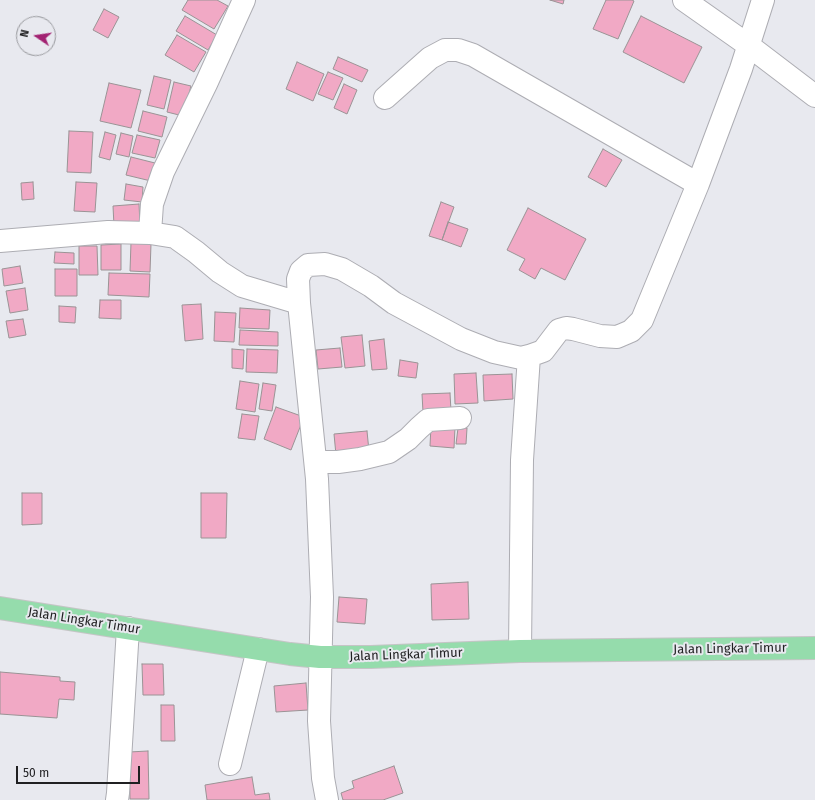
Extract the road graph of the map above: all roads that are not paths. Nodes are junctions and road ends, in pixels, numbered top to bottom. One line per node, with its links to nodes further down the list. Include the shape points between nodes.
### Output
1 (244, 0): 8 (street, via 163,172 152,204)
2 (684, 0): 4 (street)
3 (763, 0): 4 (street)
4 (748, 46): 5 (street); 7 (street)
5 (815, 96)
6 (385, 98): 7 (street, via 430,58 445,50 458,50 473,56)
7 (698, 184): 11 (street, via 642,320 631,331 617,337 566,328 559,330 542,351)
8 (150, 233): 9 (street, via 108,232); 10 (street, via 175,237 242,286)
9 (0, 241)
10 (299, 303): 11 (street, via 298,279 301,271 308,265 325,264 342,269 394,303 461,339 494,352 521,358); 13 (street)
11 (529, 356): 18 (street, via 522,460)
12 (460, 418): 13 (street, via 428,420 408,439 389,452 360,459)
13 (316, 462): 19 (street, via 322,597)
14 (0, 608): 15 (highway, Jalan Lingkar Timur)
15 (128, 628): 17 (highway, Jalan Lingkar Timur); 21 (street)
16 (815, 648): 18 (highway, Jalan Lingkar Timur)
17 (258, 649): 19 (highway, Jalan Lingkar Timur); 20 (street)
18 (520, 651): 19 (highway, Jalan Lingkar Timur)
19 (320, 657): 22 (street, via 319,720)
20 (230, 764)
21 (116, 800)
22 (327, 800)

